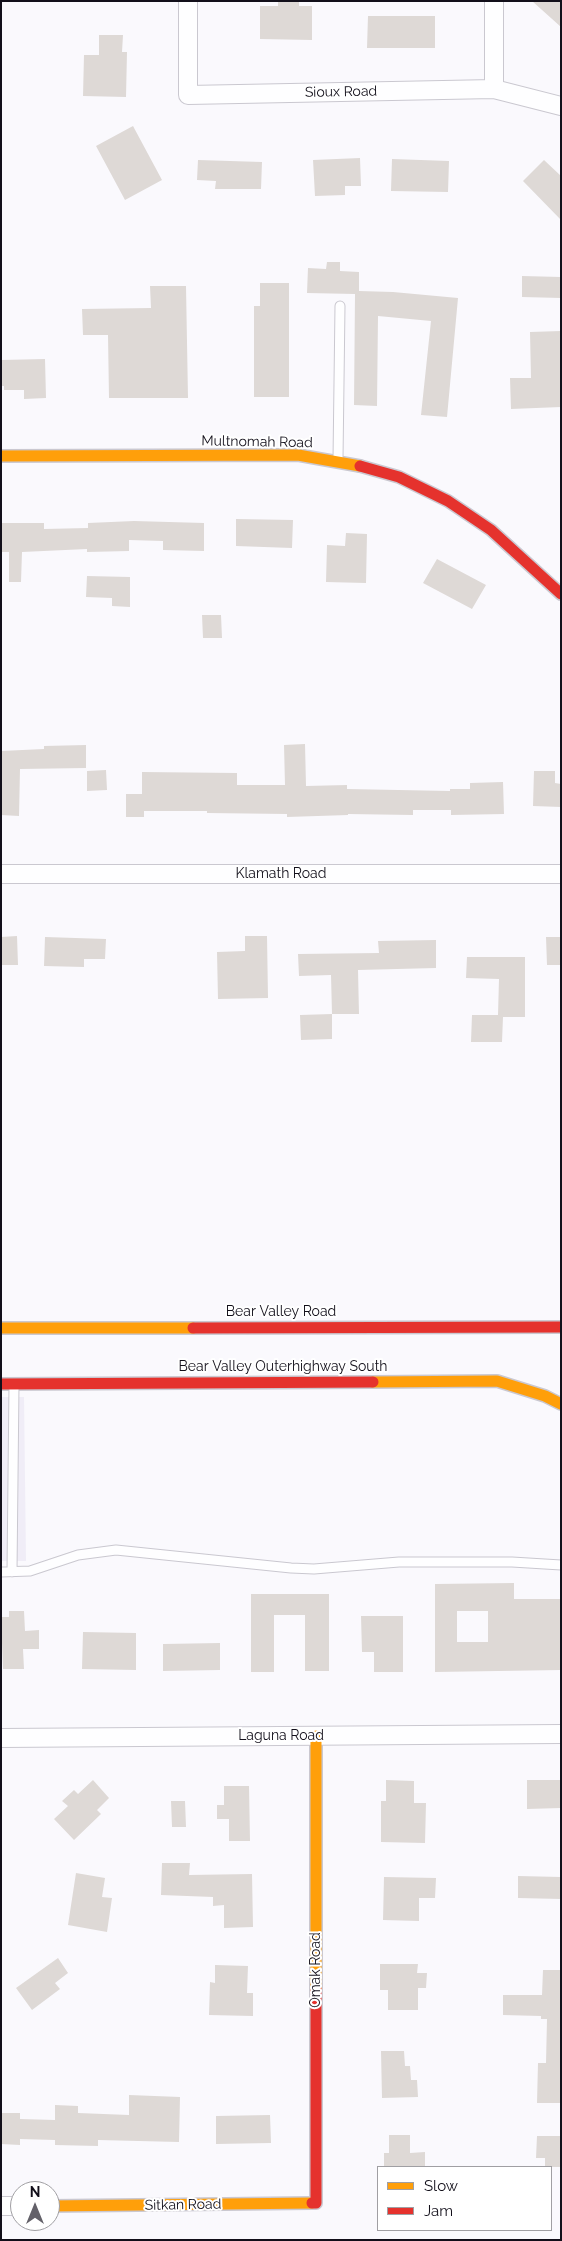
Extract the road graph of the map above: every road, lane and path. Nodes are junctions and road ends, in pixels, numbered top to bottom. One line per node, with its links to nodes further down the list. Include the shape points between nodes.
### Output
1 (188, 1): 3 (street, Sioux Road, via 188,94)
2 (494, 1): 3 (street)
3 (494, 90): 4 (street, Sioux Road)
4 (561, 106)
5 (340, 306): 7 (lane)
6 (1, 456): 7 (street, Multnomah Road, via 298,455)
7 (338, 461): 8 (street, Multnomah Road, via 399,477 448,501 491,530)
8 (560, 591)
9 (1, 874): 10 (street, Klamath Road)
10 (561, 874)
11 (561, 1327): 12 (street, Bear Valley Road)
12 (1, 1328)
13 (1, 1384): 14 (street, Bear Valley Outerhighway South)
14 (14, 1384): 15 (street, Bear Valley Outerhighway South, via 497,1381); 18 (lane)
15 (561, 1404)
16 (561, 1565): 18 (lane, via 399,1562 314,1569 116,1550 78,1555 30,1571)
17 (1, 1572): 18 (lane)
18 (12, 1572)
19 (561, 1734): 20 (street, Laguna Road)
20 (316, 1736): 21 (street, Laguna Road); 22 (street, Omak Road)
21 (1, 1738)
22 (316, 2204): 23 (street, Sitkan Road)
23 (60, 2206)

